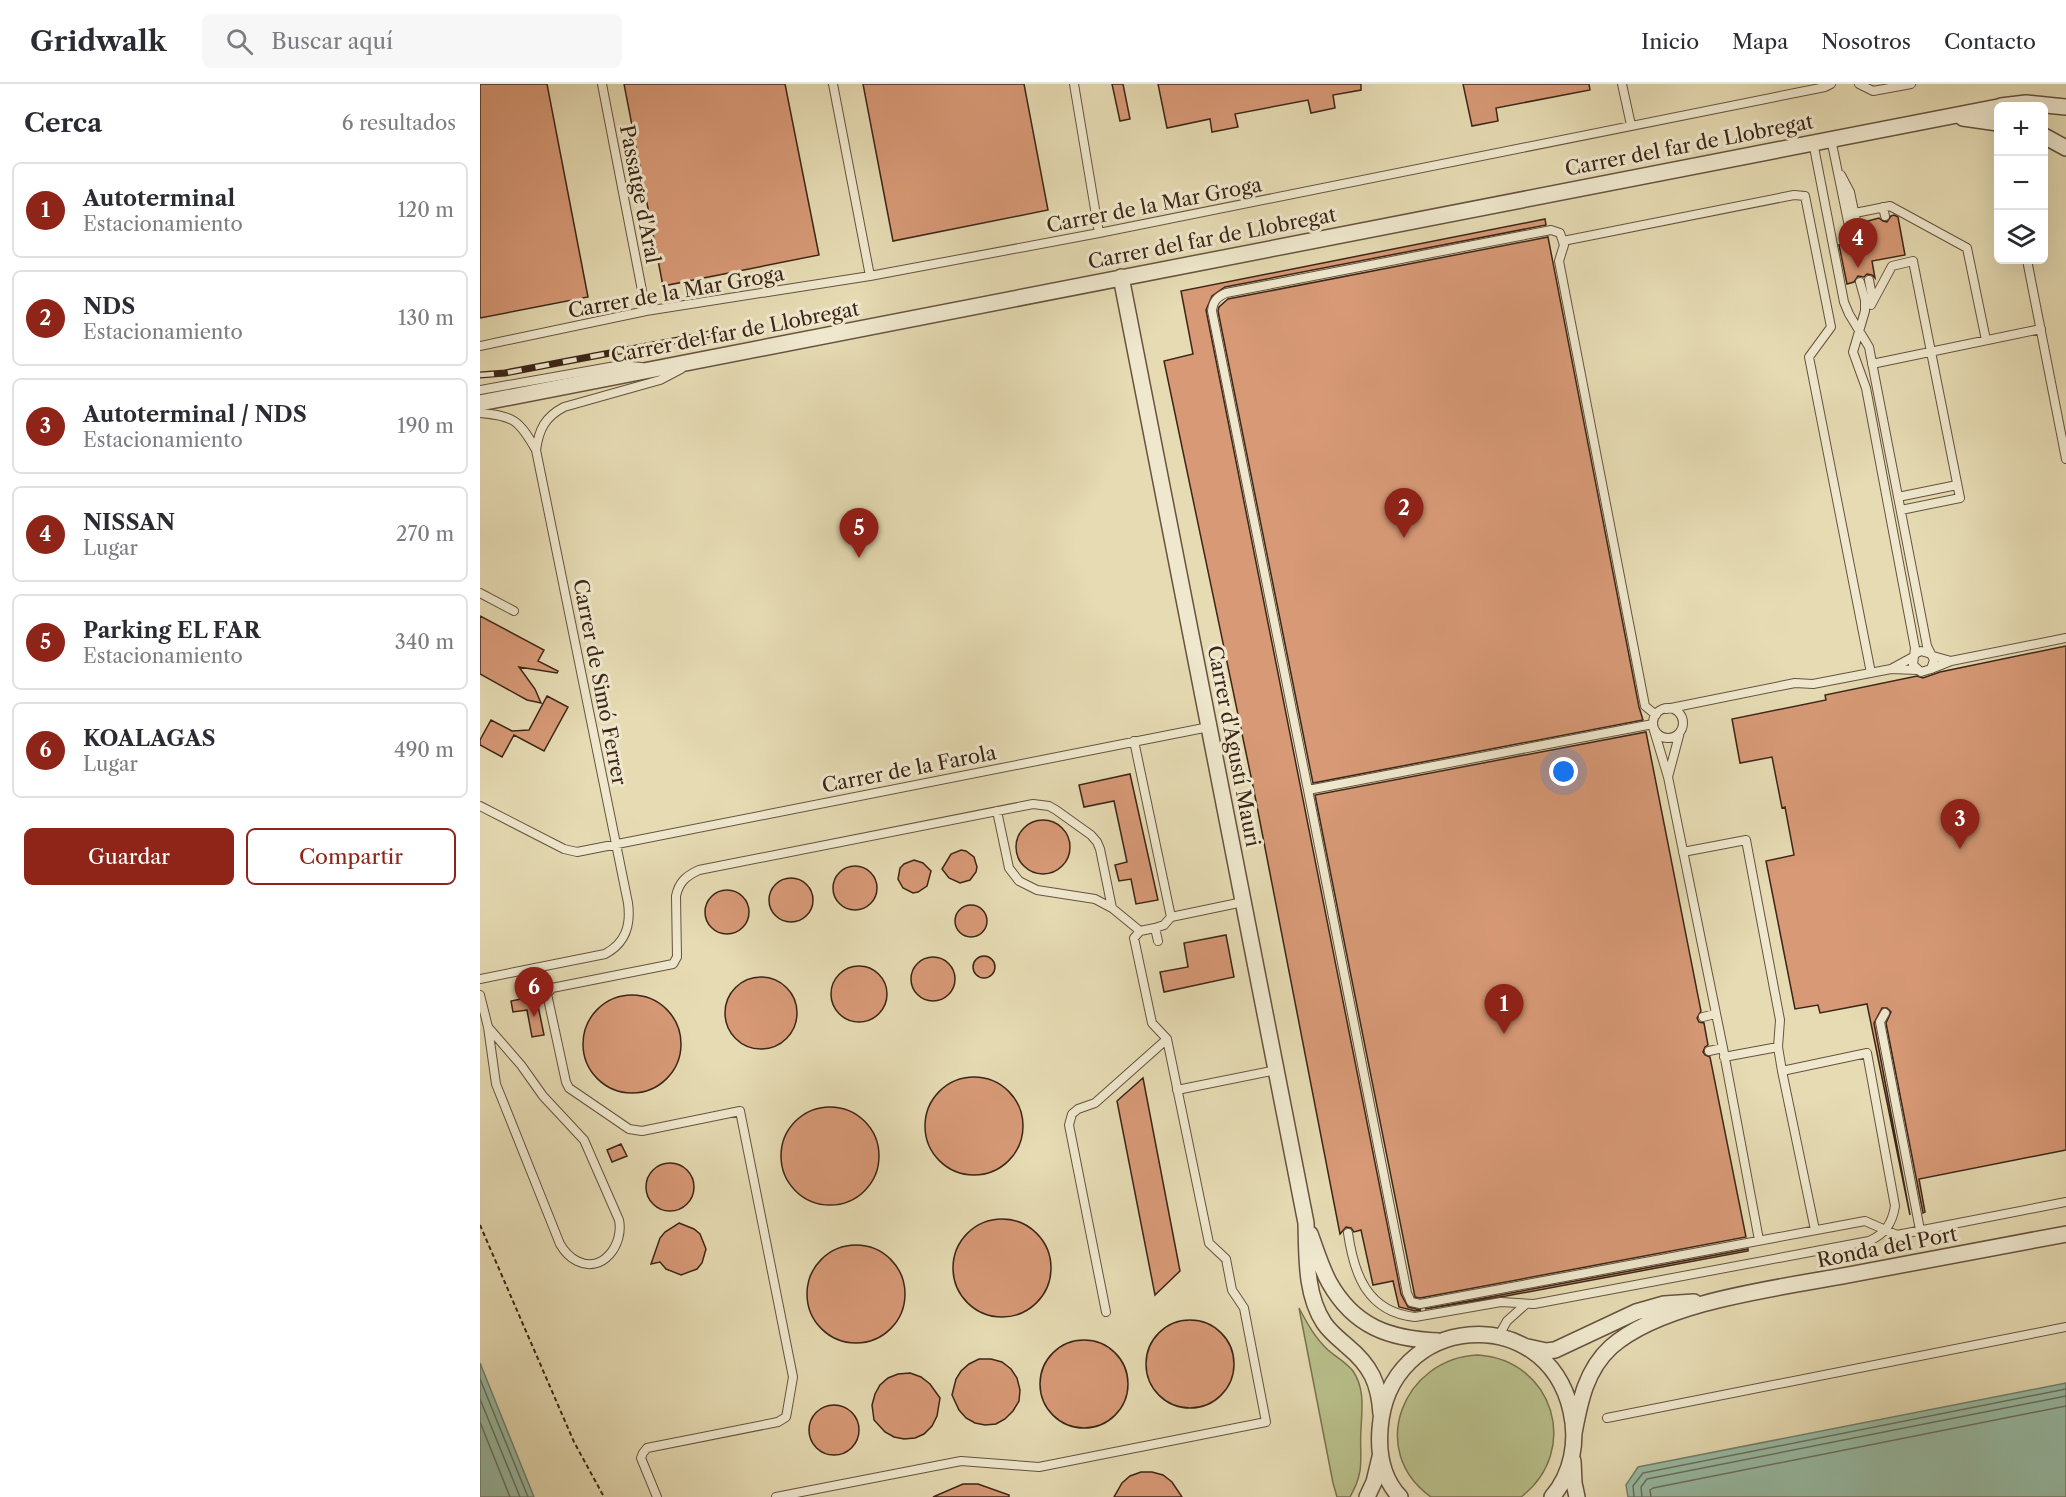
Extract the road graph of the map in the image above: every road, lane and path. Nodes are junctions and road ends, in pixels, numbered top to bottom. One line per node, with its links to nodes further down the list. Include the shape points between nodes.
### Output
1 (602, 84): 30 (lane, Passatge d'Aral)
2 (833, 84): 27 (lane)
3 (1074, 84): 24 (lane)
4 (1622, 84): 15 (lane)
5 (1831, 84): 15 (lane, Carrer de la Mar Groga)
6 (1859, 84): 7 (lane, via 1874,91)
7 (1911, 84)
8 (2066, 100): 9 (lane)
9 (2048, 104)
10 (2048, 104): 11 (street, Carrer del far de Llobregat)
11 (2066, 107)
12 (1994, 108): 13 (street, Carrer del far de Llobregat)
13 (1952, 116): 14 (street); 17 (street, Carrer del far de Llobregat)
14 (1994, 122)
15 (1631, 125): 24 (lane, Carrer de la Mar Groga)
16 (2048, 138): 19 (street)
17 (1831, 139): 18 (street, Carrer del far de Llobregat); 20 (lane)
18 (1813, 142): 28 (street, Carrer del far de Llobregat); 31 (lane, via 1844,302 1849,314)
19 (2066, 148)
20 (1837, 168): 22 (lane, via 1850,192); 22 (lane, via 1856,241)
21 (1883, 207): 22 (lane); 23 (lane); 33 (lane, via 1890,206 1967,248)
22 (1855, 213)
23 (1885, 216)
24 (1099, 233): 27 (lane, Carrer de la Mar Groga)
25 (1563, 241): 56 (lane, via 1805,196 1831,327 1809,357); 59 (lane, via 1559,261 1645,706); 65 (lane, via 1560,233 1551,230 1226,293 1213,303)
26 (2028, 264): 32 (lane)
27 (870, 276): 30 (lane, Carrer de la Mar Groga)
28 (1121, 277): 36 (street, Carrer del far de Llobregat); 61 (street, Carrer d'Agustí Mauri)
29 (1871, 305): 31 (lane); 31 (lane, via 1872,296 1864,281); 35 (lane, via 1892,262 1913,261)
30 (646, 310): 34 (lane, Carrer de la Mar Groga)
31 (1861, 325): 37 (lane); 51 (lane, via 1853,347 1854,358 1866,387)
32 (2041, 329): 33 (lane); 43 (lane)
33 (1986, 340): 35 (lane)
34 (480, 345)
35 (1931, 352): 37 (lane); 44 (lane)
36 (695, 362): 38 (street, Carrer del far de Llobregat); 42 (lane, via 660,380 554,412 541,427)
37 (1872, 364): 45 (lane)
38 (660, 368): 39 (lane, via 621,365); 40 (street, Carrer del far de Llobregat)
39 (480, 390)
40 (480, 403)
41 (480, 413): 42 (lane, via 513,420)
42 (536, 450): 68 (lane, Carrer de Simó Ferrer)
43 (2066, 459)
44 (1957, 485): 45 (lane); 46 (lane, via 1959,498)
45 (1898, 497): 46 (lane)
46 (1901, 510): 50 (lane, via 1927,646)
47 (480, 593): 48 (lane)
48 (514, 611)
49 (2066, 638): 52 (lane)
50 (1932, 655): 51 (lane, via 1925,651); 52 (lane); 54 (lane)
51 (1914, 656): 53 (lane); 55 (lane)
52 (1951, 661): 54 (lane)
53 (1891, 669): 55 (lane); 56 (lane)
54 (1931, 669): 55 (lane)
55 (1917, 670)
56 (1871, 673): 57 (lane)
57 (1699, 702): 58 (lane); 62 (lane, via 1690,708)
58 (1665, 709): 59 (lane); 62 (lane, via 1679,714)
59 (1656, 715): 60 (lane)
60 (1653, 725): 62 (lane, via 1662,737 1672,737); 64 (lane); 65 (lane)
61 (1209, 727): 63 (lane, Carrer de la Farola); 70 (street, Carrer d'Agustí Mauri)
62 (1681, 729): 64 (lane)
63 (1134, 741): 68 (lane, Carrer de la Farola); 72 (lane)
64 (1668, 777): 69 (lane)
65 (1308, 790): 97 (lane, via 1411,1302 1420,1304)
66 (480, 806): 68 (lane, Carrer de la Farola, via 570,851)
67 (997, 811): 71 (lane, via 1009,868 1019,881 1037,890 1095,899); 71 (lane, via 1033,804 1049,806 1091,835 1100,849); 111 (lane, via 699,870 678,887 677,957 673,964 552,988 548,994 569,1088 629,1129 642,1131 740,1111 793,1377 786,1417 778,1422 647,1448 641,1458)
68 (616, 844): 76 (lane, Carrer de Simó Ferrer, via 628,903 629,922 623,939 605,954)
69 (1683, 852): 79 (lane); 83 (lane, via 1746,840 1780,1020)
70 (1243, 902): 72 (lane); 86 (street, Carrer d'Agustí Mauri)
71 (1112, 908): 74 (lane)
72 (1171, 917): 73 (lane)
73 (1155, 928): 74 (lane); 75 (lane)
74 (1140, 931): 82 (lane, via 1134,938 1152,1023)
75 (1158, 941)
76 (480, 980)
77 (480, 995): 81 (lane)
78 (1885, 1013): 94 (lane, via 1880,1022)
79 (1715, 1014): 80 (lane); 85 (lane)
80 (1702, 1017)
81 (488, 1028): 81 (lane, via 584,1140 621,1230 614,1250 596,1263 577,1261 560,1244 496,1084)
82 (1167, 1039): 88 (lane); 100 (lane, via 1095,1103 1078,1109 1069,1119)
83 (1778, 1047): 85 (lane); 87 (lane)
84 (1709, 1051): 85 (lane)
85 (1723, 1053): 97 (lane)
86 (1276, 1070): 88 (lane); 90 (street, Carrer d'Agustí Mauri)
87 (1782, 1071): 92 (lane); 93 (lane, via 1867,1053 1895,1206)
88 (1177, 1090): 112 (lane, via 1209,1243 1226,1259 1232,1290 1244,1308 1266,1422 1039,1467 961,1461)
89 (2066, 1202): 94 (lane)
90 (1306, 1223): 103 (street, via 1328,1280 1360,1320 1390,1335); 105 (street, via 1308,1276 1318,1313 1332,1333 1366,1364 1377,1386)
91 (480, 1225): 110 (path, via 573,1442)
92 (1815, 1230): 93 (lane, via 1865,1221); 97 (lane)
93 (1886, 1230): 94 (lane, via 1897,1235); 99 (lane, via 1861,1243)
94 (1920, 1230)
95 (1348, 1233): 99 (lane, via 1353,1264 1364,1287 1397,1312 1415,1317 1501,1302)
96 (2066, 1234): 98 (street, Ronda del Port)
97 (1759, 1240)
98 (1715, 1300): 104 (street, via 1649,1307 1555,1350); 107 (street, via 1648,1323 1611,1348 1587,1382)
99 (1526, 1304): 102 (lane, via 1507,1321)
100 (1107, 1312)
101 (2066, 1327): 106 (lane)
102 (1498, 1337): 103 (street, via 1461,1335); 104 (street)
103 (1440, 1341): 105 (street, via 1420,1352 1401,1370 1386,1395)
104 (1524, 1346): 107 (street, via 1545,1362 1564,1388)
105 (1381, 1414): 109 (street)
106 (1607, 1418)
107 (1574, 1433): 108 (street)
108 (1573, 1454): 115 (street); 116 (street)
109 (1380, 1457): 113 (street); 114 (street, via 1388,1480)
110 (604, 1497)
111 (657, 1497)
112 (776, 1497)
113 (1367, 1497)
114 (1400, 1497)
115 (1552, 1497)
116 (1577, 1497)

